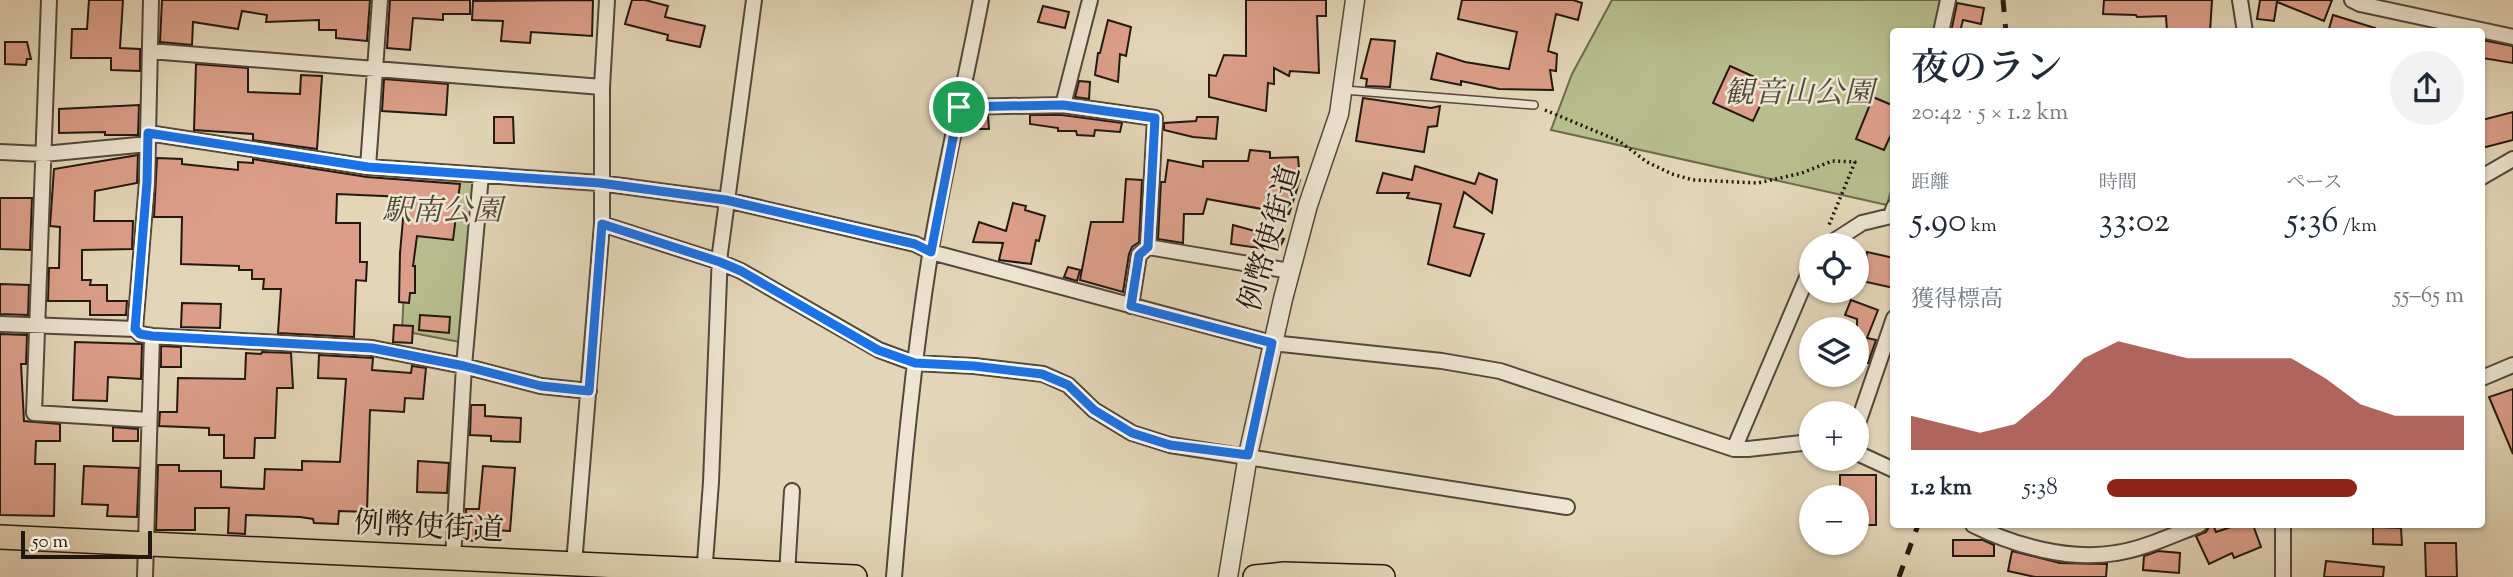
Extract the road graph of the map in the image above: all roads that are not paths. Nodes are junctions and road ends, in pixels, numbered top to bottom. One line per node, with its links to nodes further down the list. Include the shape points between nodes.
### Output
1 (49, 0): 27 (street)
2 (151, 0): 18 (street)
3 (380, 0): 19 (street)
4 (607, 0): 20 (street)
5 (754, 0): 33 (street)
6 (981, 0): 24 (street)
7 (1090, 0): 22 (street)
8 (1355, 0): 21 (street, 例幣使街道)
9 (1948, 0): 13 (street)
10 (2240, 0): 14 (street)
11 (2352, 0): 12 (street)
12 (2372, 3): 15 (street)
13 (1942, 28)
14 (2244, 28)
15 (2476, 28)
16 (2485, 30): 17 (street)
17 (2513, 37)
18 (150, 51): 19 (street); 25 (street)
19 (377, 68): 20 (street); 29 (street)
20 (602, 88): 32 (street)
21 (1343, 90): 23 (lane); 40 (street, 例幣使街道)
22 (1063, 105): 24 (street); 37 (street, via 1155,118)
23 (1534, 105)
24 (959, 107): 38 (street)
25 (148, 138): 27 (street); 29 (street); 45 (street)
26 (0, 152): 27 (street)
27 (44, 154): 44 (street)
28 (2513, 159): 31 (street)
29 (368, 167): 30 (street)
30 (481, 175): 32 (street); 51 (street)
31 (2485, 175)
32 (600, 183): 33 (street); 35 (street)
33 (726, 200): 38 (street, via 915,244); 39 (street)
34 (1890, 214): 36 (street)
35 (602, 224): 39 (street); 53 (street)
36 (1840, 233)
37 (1148, 247): 40 (street); 42 (street, via 1139,255)
38 (931, 252): 42 (street); 49 (street)
39 (720, 262): 49 (street, via 878,350); 70 (street)
40 (1290, 271): 48 (street, 例幣使街道)
41 (1799, 296): 57 (street)
42 (1131, 306): 48 (street)
43 (0, 324): 44 (street)
44 (37, 324): 45 (street); 55 (street, via 34,413)
45 (135, 329): 47 (street)
46 (1890, 330): 54 (street)
47 (152, 336): 51 (street, via 372,348); 55 (street)
48 (1272, 343): 57 (street, via 1442,361 1500,372); 58 (street, 例幣使街道)
49 (915, 363): 58 (street, via 1042,374 1068,385 1094,410 1132,433 1170,445); 74 (street)
50 (2513, 365): 52 (street)
51 (464, 366): 53 (street, via 541,386); 68 (street)
52 (2485, 377)
53 (589, 391): 69 (street)
54 (1866, 401)
55 (149, 420): 67 (street)
56 (1799, 443): 57 (street)
57 (1734, 449)
58 (1248, 455): 62 (street); 75 (street, 例幣使街道)
59 (1869, 459): 60 (street)
60 (1890, 469)
61 (792, 491): 71 (street)
62 (1567, 507)
63 (1979, 528): 64 (street, via 2036,548 2101,555)
64 (2191, 528)
65 (2283, 528): 78 (street)
66 (0, 537): 67 (main road, 例幣使街道)
67 (146, 545): 68 (main road, 例幣使街道); 72 (street)
68 (453, 559): 69 (main road, 例幣使街道)
69 (574, 565): 70 (main road, 例幣使街道)
70 (705, 573): 71 (main road, 例幣使街道)
71 (787, 574): 73 (main road, 例幣使街道)
72 (145, 577)
73 (855, 577)
74 (894, 577)
75 (1228, 577)
76 (1255, 577): 77 (main road)
77 (1382, 577)
78 (2283, 577)

